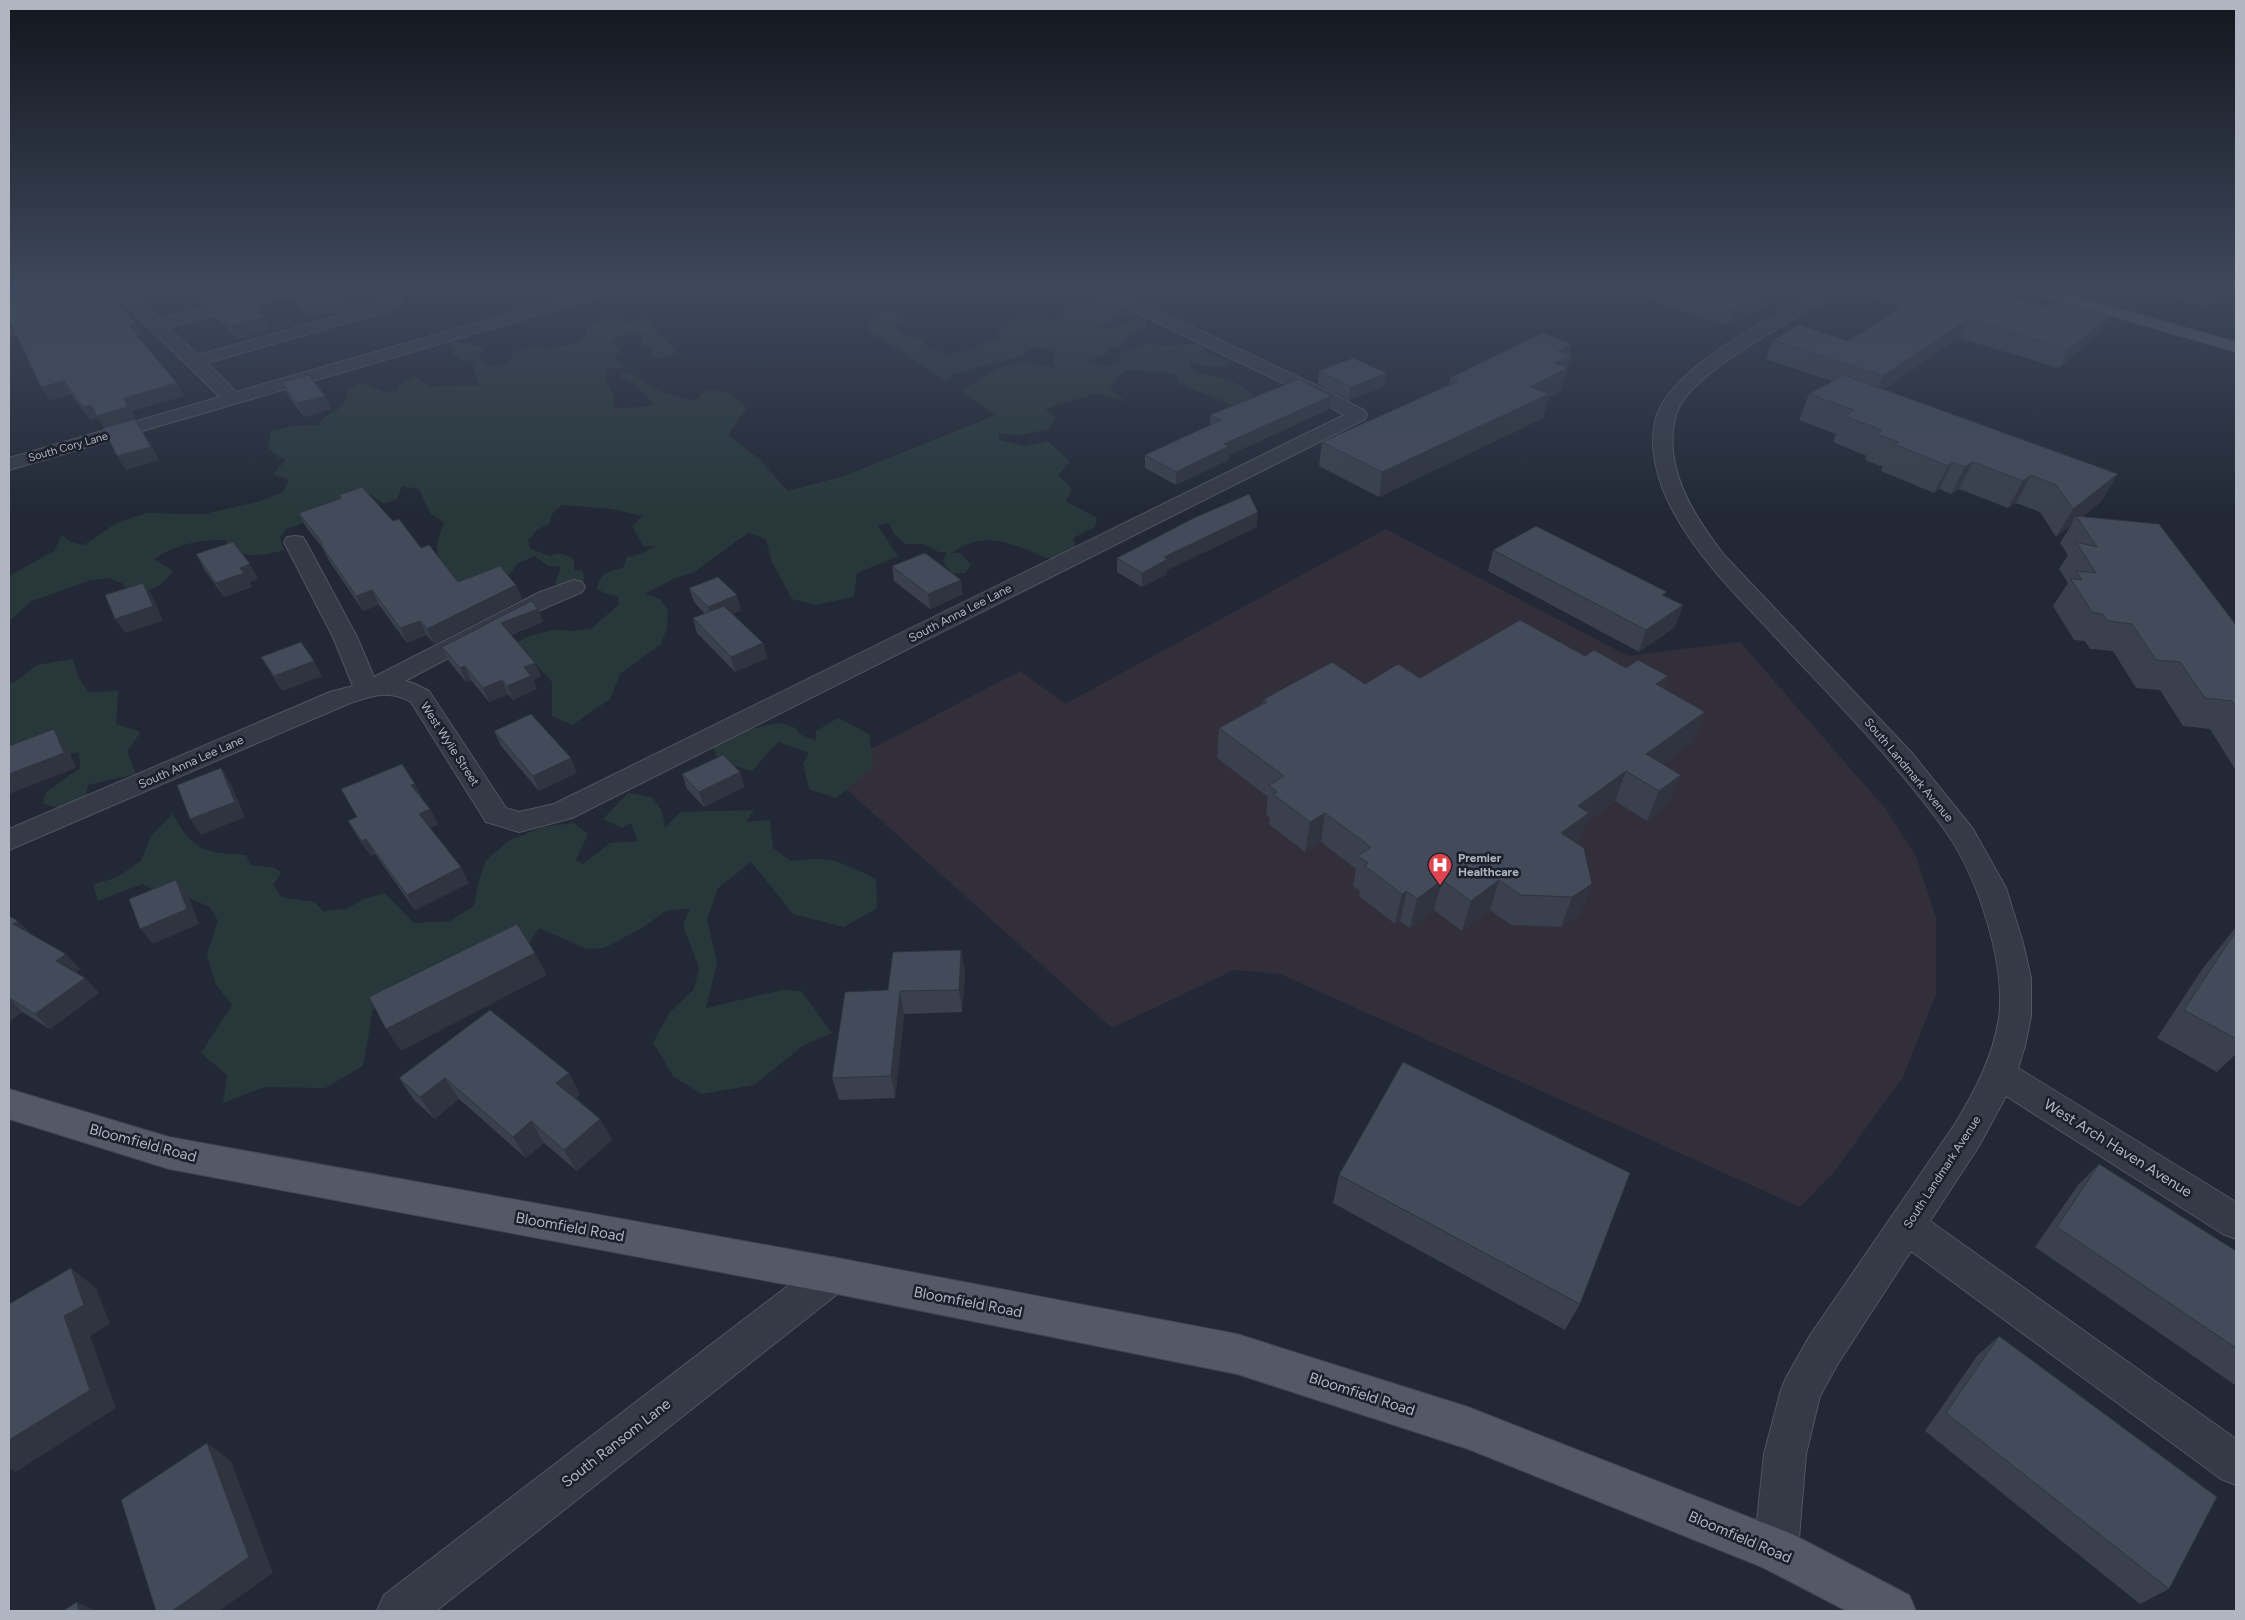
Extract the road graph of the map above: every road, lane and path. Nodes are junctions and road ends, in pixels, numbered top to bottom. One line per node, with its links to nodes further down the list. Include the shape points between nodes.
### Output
1 (197, 363): 5 (street)
2 (347, 363): 5 (street, South Cory Lane)
3 (1255, 363): 10 (street, South Anna Lee Lane, via 1358,414)
4 (1713, 363): 12 (street, South Landmark Avenue, via 1691,379 1669,409 1663,446 1671,484 1696,535 1716,560 1902,758 1954,823 1974,855 1991,888 2015,978 2015,1016)
5 (232, 399): 6 (street, South Cory Lane)
6 (9, 464)
7 (295, 542): 9 (street, via 345,637 365,684)
8 (574, 587): 9 (street, South Anna Lee Lane, via 490,624)
9 (374, 686): 10 (street, West Wylie Street, via 406,689 420,697 496,815 519,822); 11 (street, South Anna Lee Lane, via 339,698)
10 (562, 811)
11 (9, 840)
12 (1999, 1074): 14 (street, West Arch Haven Avenue); 15 (street, South Landmark Avenue, via 1967,1136)
13 (9, 1104): 16 (main road, Bloomfield Road, via 169,1154)
14 (2236, 1222)
15 (1907, 1226): 17 (street); 18 (street, South Landmark Avenue, via 1823,1351 1801,1390 1786,1454)
16 (832, 1275): 18 (main road, Bloomfield Road, via 1237,1354 1468,1428); 19 (street, South Ransom Lane)
17 (2236, 1464)
18 (1776, 1550): 20 (main road, Bloomfield Road)
19 (400, 1611)
20 (1893, 1611)

